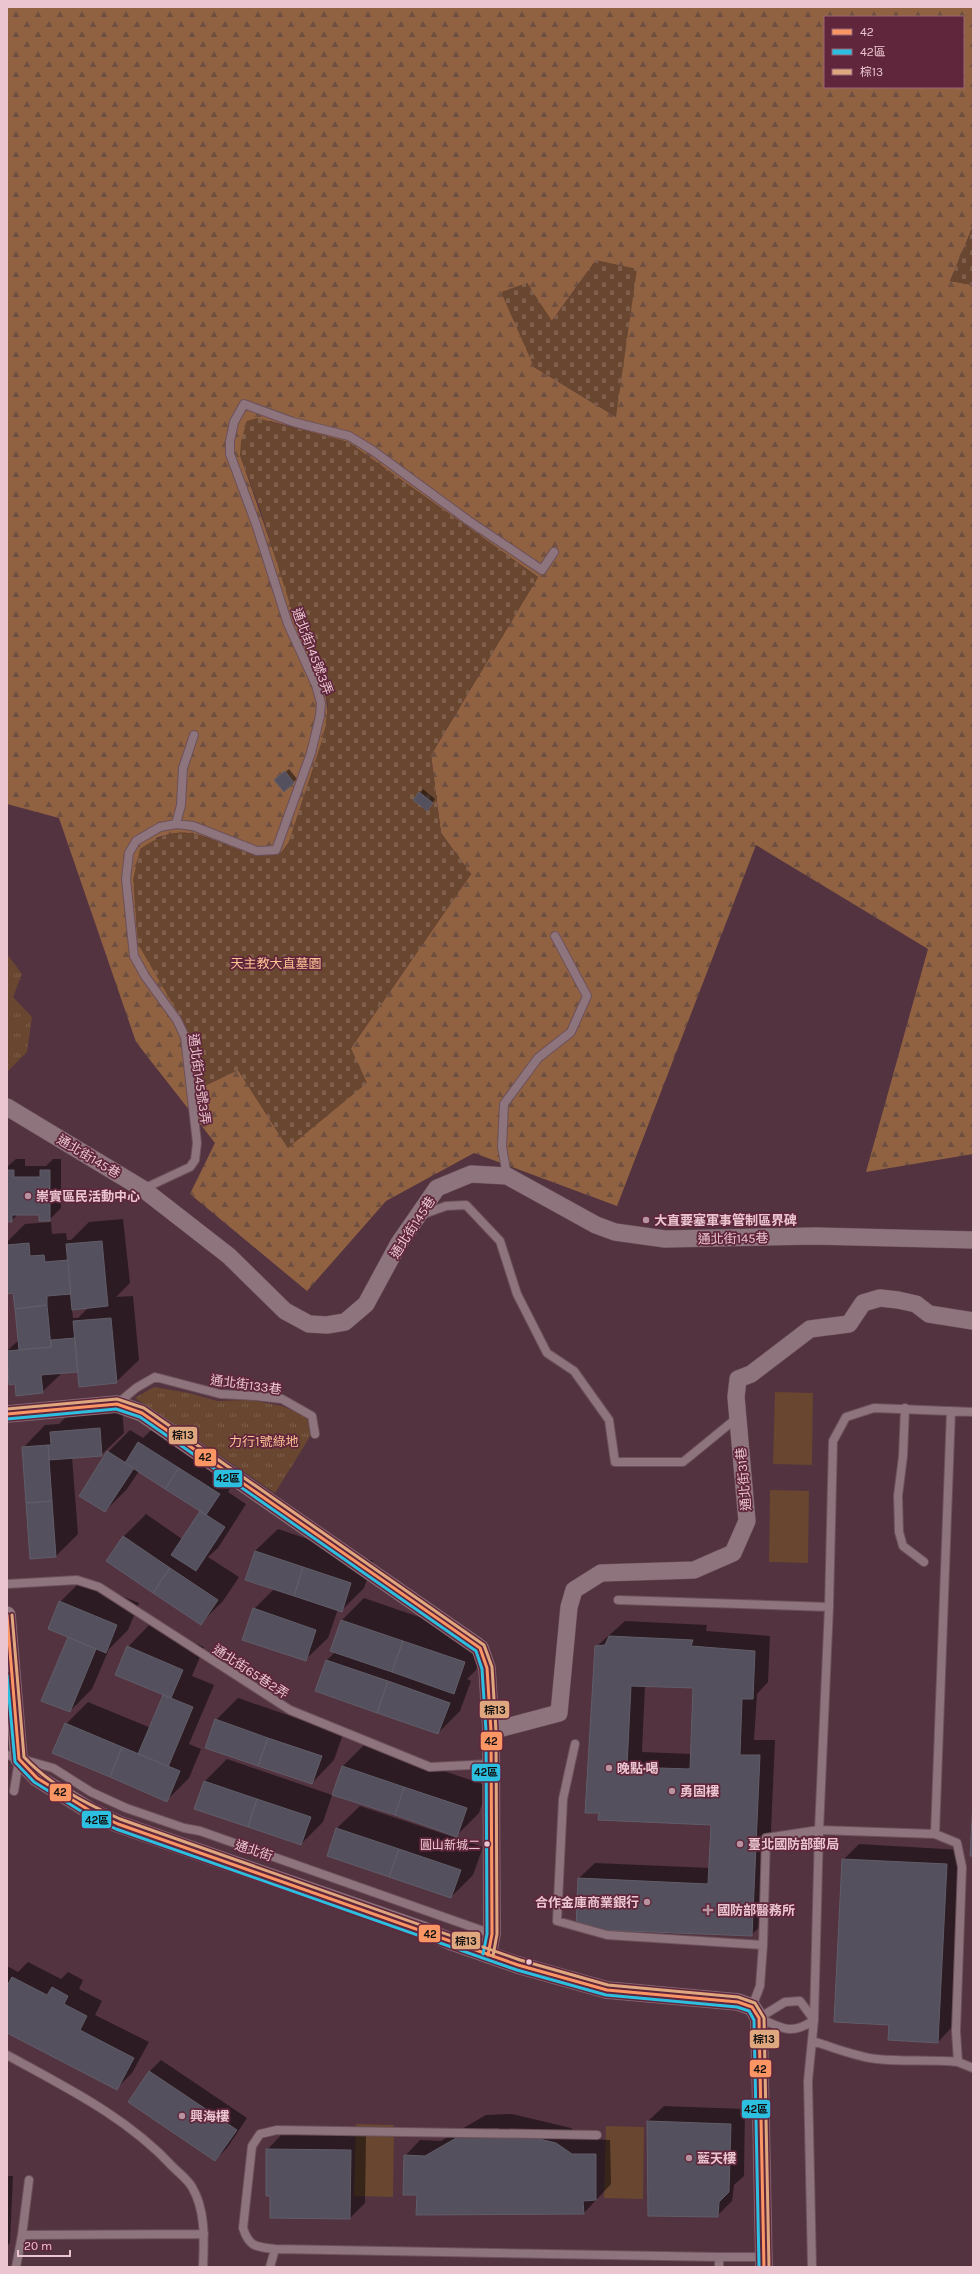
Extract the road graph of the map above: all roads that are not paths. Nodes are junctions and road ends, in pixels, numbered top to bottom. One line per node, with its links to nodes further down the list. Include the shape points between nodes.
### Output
1 (554, 552): 3 (lane, 通北街145號3弄, via 542,570 349,436 293,422 244,404 234,422 230,454 256,524 288,624 316,685 321,703 320,716 311,753 276,850 257,851 193,826)
2 (194, 735): 3 (lane, via 183,768 181,805)
3 (176, 824): 7 (lane, 通北街145號3弄, via 160,827 136,841 129,853 126,879 134,956 145,976 177,1020 185,1038 196,1149 195,1160 190,1167)
4 (555, 936): 6 (lane, via 587,996 571,1032 538,1058 504,1104 502,1147)
5 (7, 1107): 7 (street, 通北街145巷)
6 (507, 1176): 8 (street, 通北街145巷, via 471,1174 437,1188); 9 (street, 通北街145巷, via 596,1225 622,1233 665,1239 816,1236)
7 (143, 1189): 8 (street, 通北街145巷, via 230,1256 285,1311 309,1324 327,1326 345,1322 366,1304 399,1243)
8 (417, 1216): 16 (lane, via 446,1206 466,1205 500,1241 517,1294 547,1353 574,1371 609,1420 615,1462 683,1462)
9 (973, 1240)
10 (973, 1321): 16 (street, 通北街31巷, via 929,1314 916,1304 898,1300 880,1298 863,1303 849,1324 810,1330 751,1374 738,1380)
11 (117, 1404): 15 (street); 17 (lane, 通北街133巷, via 136,1388 154,1378 220,1394 282,1399 312,1416); 23 (street, via 142,1413 480,1648 487,1668)
12 (905, 1408): 13 (lane); 18 (lane, via 898,1496 899,1532 904,1546); 21 (lane, via 874,1408 846,1417 834,1441)
13 (951, 1411): 14 (lane); 29 (lane)
14 (973, 1412)
15 (7, 1414)
16 (738, 1417): 23 (street, 通北街31巷, via 747,1521 733,1553 694,1570 601,1573 574,1590 569,1607 559,1713)
17 (315, 1434)
18 (924, 1562)
19 (7, 1584): 26 (lane, 通北街65巷2弄, via 76,1580 100,1587 290,1710 430,1767)
20 (618, 1600): 21 (lane)
21 (829, 1607): 28 (lane)
22 (7, 1615): 25 (street)
23 (491, 1731): 26 (street)
24 (575, 1744): 31 (lane, via 563,1799 557,1921 607,1935)
25 (13, 1757): 27 (lane); 30 (lane, 通北街, via 53,1768 91,1792 126,1808 200,1831); 32 (street, 通北街, via 37,1778 92,1812 118,1824)
26 (491, 1764): 30 (street)
27 (14, 1791)
28 (819, 1830): 29 (lane); 31 (lane, via 766,1838); 34 (lane)
29 (935, 1834): 37 (lane, via 956,1843 962,1867 956,2031)
30 (492, 1934): 32 (street)
31 (763, 1945): 33 (lane)
32 (488, 1955): 33 (street, 通北街, via 607,1990 738,2002)
33 (756, 2012): 34 (lane, via 786,2029 801,2029); 34 (lane, via 785,2002 800,2001); 45 (street)
34 (814, 2020): 35 (lane)
35 (812, 2042): 37 (lane, via 876,2059 935,2059); 50 (lane, via 808,2081)
36 (7, 2055): 41 (lane, via 100,2106 160,2153 191,2186 200,2208)
37 (958, 2062): 38 (lane)
38 (973, 2068)
39 (597, 2135): 43 (lane, via 277,2130 260,2134 252,2146 243,2228 247,2240 257,2247)
40 (28, 2180): 42 (lane)
41 (204, 2234): 42 (lane); 47 (lane)
42 (22, 2235): 46 (lane)
43 (275, 2249): 44 (lane); 48 (lane)
44 (719, 2257): 45 (lane); 49 (lane)
45 (764, 2262)
46 (16, 2267)
47 (203, 2267)
48 (270, 2267)
49 (719, 2267)
50 (812, 2267)

